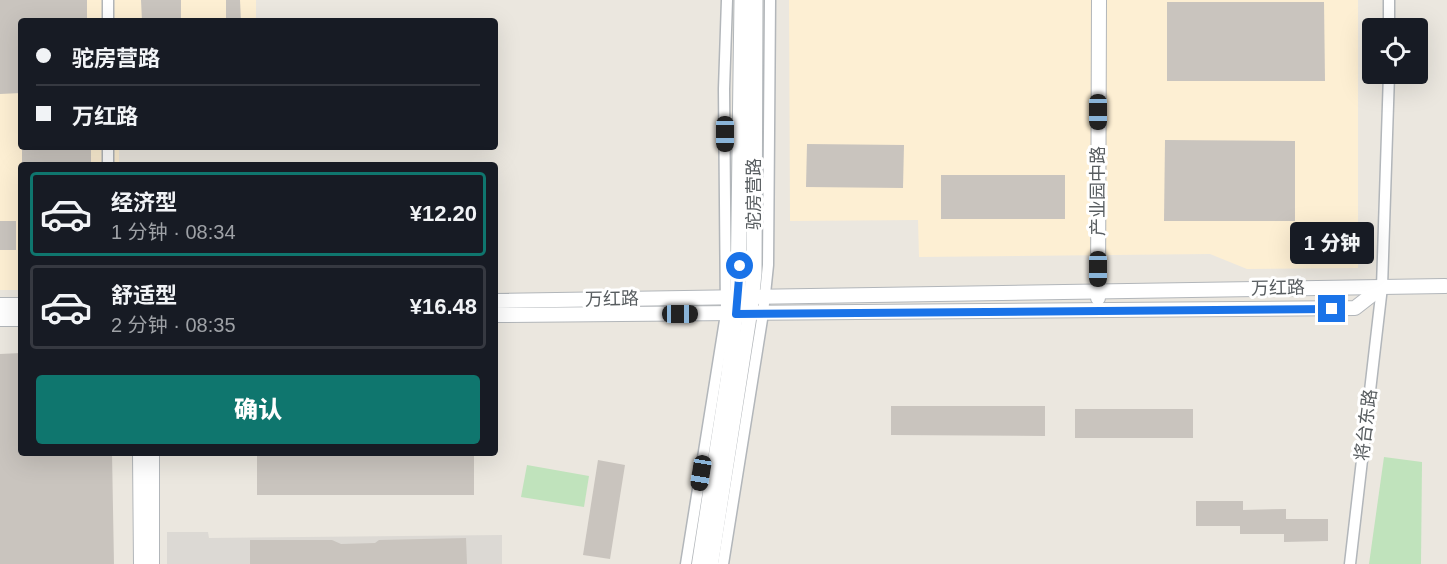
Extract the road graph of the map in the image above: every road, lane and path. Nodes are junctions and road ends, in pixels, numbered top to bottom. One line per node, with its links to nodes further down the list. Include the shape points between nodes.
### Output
1 (108, 0): 8 (street)
2 (727, 0): 14 (street, via 724,89)
3 (742, 0): 14 (main road, 驼房营路)
4 (755, 0): 14 (main road, 驼房营路, via 754,273)
5 (770, 0): 14 (street, via 769,223)
6 (1099, 0): 13 (street, 产业园中路)
7 (1389, 0): 9 (street)
8 (108, 18)
9 (1389, 18)
10 (1389, 84): 12 (street, 将台东路)
11 (1445, 286): 12 (street)
12 (1382, 287): 13 (street, 万红路); 18 (street, 万红路, via 1355,308); 31 (street, 将台东路)
13 (1098, 291): 14 (street, 万红路); 18 (street, 产业园中路)
14 (745, 297): 15 (street, 万红路); 19 (main road, 驼房营路); 19 (street)
15 (498, 301)
16 (0, 305): 17 (street)
17 (18, 305)
18 (1098, 310): 19 (street, 万红路)
19 (744, 313): 20 (street, 万红路); 27 (street); 28 (street, 驼房营路); 29 (street, 驼房营路); 30 (street)
20 (498, 315)
21 (18, 319): 22 (street)
22 (0, 320)
23 (140, 456): 25 (street)
24 (152, 456): 26 (street)
25 (141, 564)
26 (152, 564)
27 (686, 564)
28 (699, 564)
29 (711, 564)
30 (723, 564)
31 (1350, 564)

